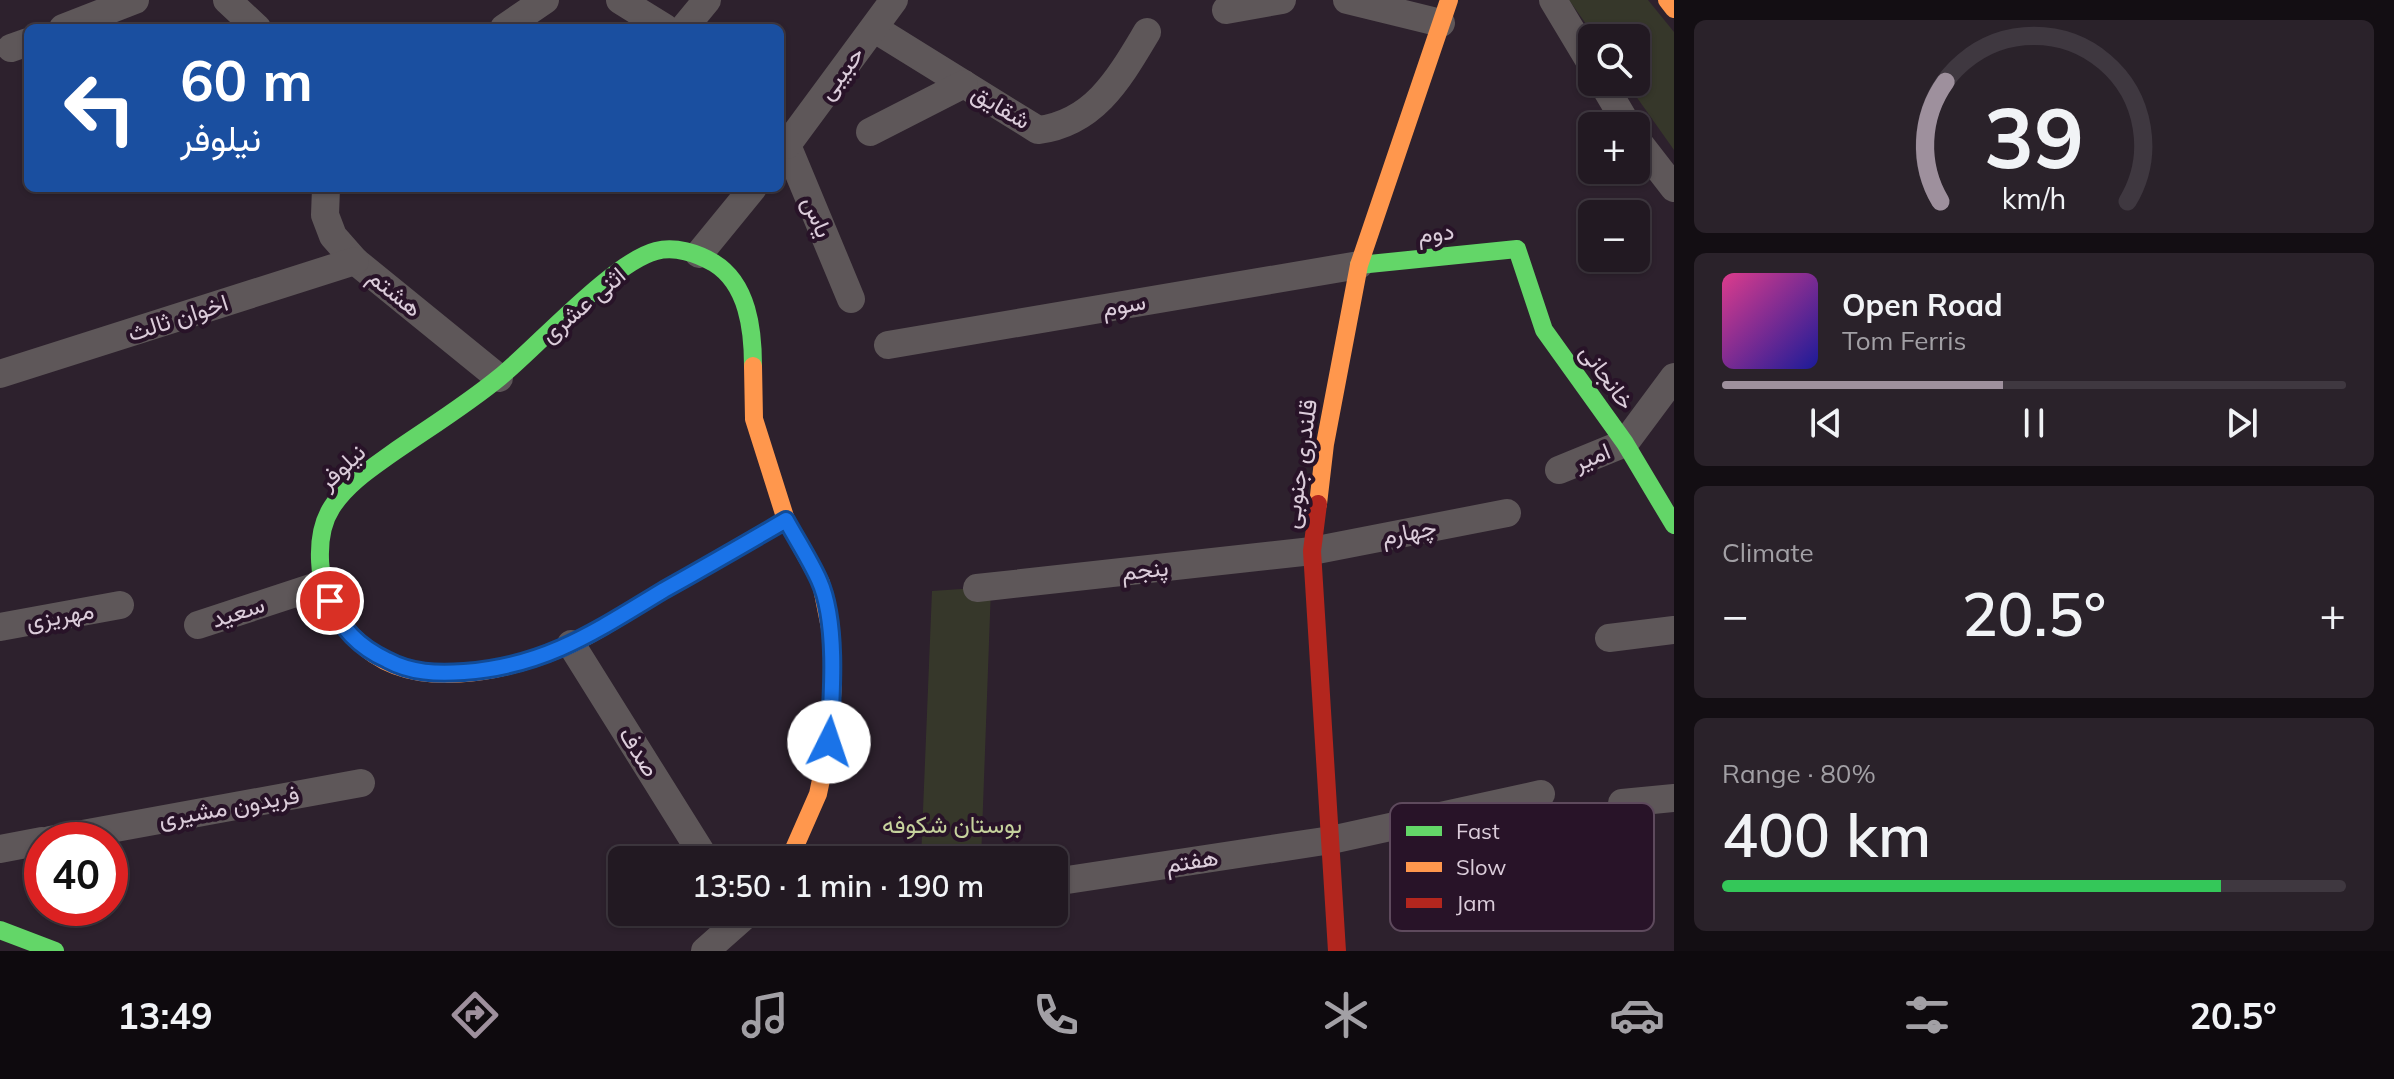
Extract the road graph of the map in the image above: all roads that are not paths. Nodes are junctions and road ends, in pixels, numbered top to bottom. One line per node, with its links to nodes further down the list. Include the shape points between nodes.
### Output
1 (135, 0): 14 (street)
2 (227, 0): 15 (street)
3 (545, 0): 16 (street)
4 (620, 0): 17 (street)
5 (707, 0): 18 (street)
6 (894, 0): 19 (street, حبیبی)
7 (1282, 0): 12 (street)
8 (1347, 0): 13 (street)
9 (1553, 0): 21 (street)
10 (1667, 0): 11 (street)
11 (1674, 9)
12 (1226, 10)
13 (1445, 12): 32 (street, قلندری جنوبی)
14 (73, 24)
15 (253, 24)
16 (510, 24)
17 (659, 24)
18 (687, 24)
19 (875, 29): 22 (street, شقایق); 24 (street, حبیبی)
20 (1147, 32): 22 (street, شقایق, via 1117,82 1060,128 1038,130)
21 (1578, 42)
22 (964, 84): 23 (street)
23 (870, 132)
24 (784, 141): 33 (street, یاس)
25 (1650, 157): 26 (street)
26 (1674, 188)
27 (326, 192): 31 (street, هشتم, via 325,215 333,236)
28 (750, 192): 30 (street)
29 (1517, 249): 32 (street, دوم); 38 (street, خانجانی, via 1544,330)
30 (699, 254): 37 (street, اثنی عشری, via 655,251 618,271); 41 (street, via 722,268 747,311 753,335 754,419)
31 (355, 261): 35 (street, اخوان ثالث); 37 (street, هشتم)
32 (1359, 265): 34 (street, سوم); 43 (street, قلندری جنوبی, via 1325,444)
33 (851, 299)
34 (888, 345)
35 (0, 374)
36 (1674, 377): 38 (street)
37 (499, 378): 44 (street, نیلوفر, via 356,479 331,508 320,543)
38 (1625, 443): 39 (street, امیر); 42 (street, خانجانی)
39 (1559, 470)
40 (1507, 513): 43 (street, چهارم)
41 (786, 520): 51 (street, نیلوفر); 62 (street, via 821,583 833,683 818,794)
42 (1674, 525)
43 (1312, 551): 45 (street, پنجم); 59 (street, قلندری جنوبی)
44 (323, 584): 47 (street, سعید); 51 (street, نیلوفر, via 336,618 367,651 401,668 440,674 490,670)
45 (977, 588)
46 (120, 605): 48 (street, مهریزی)
47 (198, 625)
48 (0, 627)
49 (1674, 630): 50 (street)
50 (1609, 638)
51 (571, 644): 61 (street, صدف)
52 (361, 783): 57 (street, فریدون مشیری)
53 (1541, 794): 55 (street, هفتم)
54 (1674, 798): 56 (street)
55 (1500, 803)
56 (1622, 803)
57 (128, 826)
58 (1390, 827): 59 (street, هفتم)
59 (1331, 840): 64 (street, هفتم); 69 (street, قلندری جنوبی)
60 (24, 844): 63 (street)
61 (697, 846)
62 (795, 846)
63 (0, 849)
64 (1068, 880)
65 (731, 926): 68 (street)
66 (0, 930): 67 (street)
67 (39, 948)
68 (705, 951)
69 (1337, 951)

